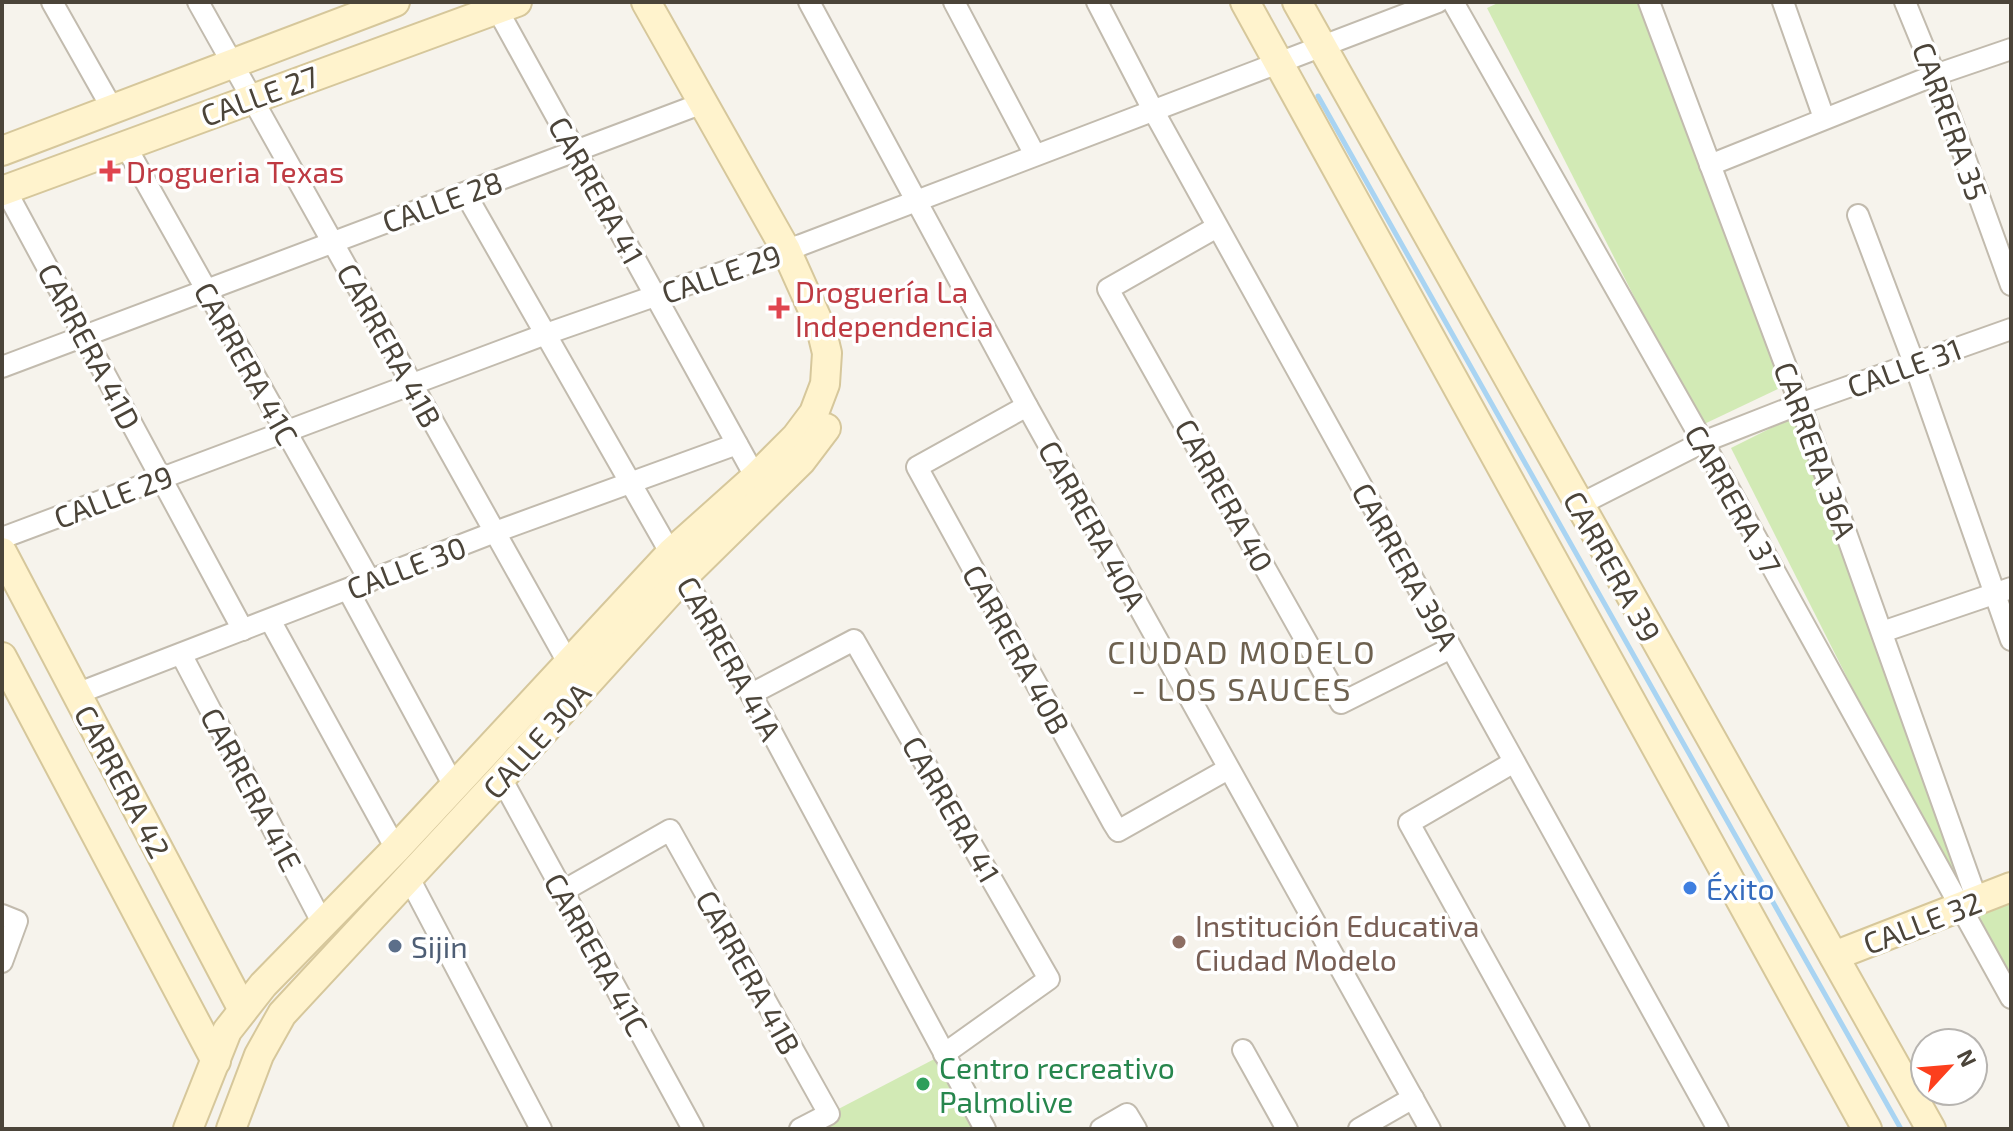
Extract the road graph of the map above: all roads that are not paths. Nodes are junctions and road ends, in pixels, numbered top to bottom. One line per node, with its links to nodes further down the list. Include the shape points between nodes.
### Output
1 (52, 2): 27 (street)
2 (198, 2): 21 (street, CARRERA 41B)
3 (395, 2): 16 (main road, CALLE 27)
4 (646, 2): 26 (main road)
5 (668, 2): 41 (main road)
6 (809, 2): 37 (street, CARRERA 40A)
7 (954, 2): 33 (street)
8 (1097, 2): 28 (street, CARRERA 39A)
9 (1438, 2): 18 (street, CALLE 29)
10 (1453, 2): 54 (street, CARRERA 37)
11 (1649, 2): 34 (street, CARRERA 36A)
12 (1783, 2): 29 (street)
13 (1905, 2): 22 (street, CARRERA 35)
14 (1298, 4): 17 (main road, via 1296,20 1285,30 1271,32); 18 (main road, CARRERA 39)
15 (507, 6): 24 (main road, CALLE 27); 32 (street, CARRERA 41)
16 (360, 8): 21 (main road, CALLE 27)
17 (1251, 14): 20 (main road, CARRERA 39)
18 (1321, 45): 20 (street, CALLE 29); 23 (main road, CARRERA 39)
19 (2011, 49): 22 (street)
20 (1278, 62): 25 (main road, CARRERA 39); 28 (street, CALLE 29)
21 (233, 65): 24 (street, CARRERA 41B); 27 (main road, CALLE 27)
22 (1935, 75): 29 (street); 42 (street, CARRERA 35)
23 (1341, 83): 25 (main road, via 1330,75 1311,77); 59 (main road, CARRERA 39)
24 (251, 97): 30 (main road, CALLE 27); 40 (street, CARRERA 41B)
25 (1297, 98): 110 (main road, CARRERA 39)
26 (703, 103): 32 (street, CALLE 28); 41 (main road)
27 (113, 110): 31 (main road, CALLE 27)
28 (1153, 110): 33 (street, CALLE 29); 39 (street, CARRERA 39A)
29 (1824, 118): 34 (street)
30 (125, 145): 35 (main road, CALLE 27); 43 (street, CARRERA 41C)
31 (2, 151)
32 (576, 152): 36 (street, CALLE 28); 44 (street, CARRERA 41)
33 (1035, 155): 37 (street, CALLE 29)
34 (1710, 165): 51 (street, CARRERA 36A)
35 (4, 190): 47 (street, CARRERA 41D)
36 (465, 193): 40 (street, CALLE 28); 46 (street, CARRERA 41A)
37 (915, 202): 41 (street, CALLE 29); 52 (street, CARRERA 40A)
38 (1858, 215): 48 (street)
39 (1217, 227): 71 (street, CARRERA 39A); 71 (street, CARRERA 40, via 1108,289 1341,703)
40 (332, 242): 43 (street, CALLE 28); 50 (street, CARRERA 41B)
41 (793, 248): 44 (street, CALLE 29); 58 (main road, CALLE 30A, via 836,319 841,396 801,461)
42 (2011, 285)
43 (206, 290): 47 (street, CALLE 28); 53 (street, CARRERA 41C)
44 (655, 296): 46 (street, CALLE 29); 55 (street, CARRERA 41)
45 (2011, 329): 48 (street, CALLE 31)
46 (546, 334): 50 (street, CALLE 29); 57 (street, CARRERA 41A)
47 (84, 336): 49 (street, CALLE 28); 56 (street, CARRERA 41D)
48 (1914, 363): 51 (street, CALLE 31); 66 (street)
49 (2, 367)
50 (412, 384): 53 (street, CALLE 29); 60 (street, CARRERA 41B)
51 (1800, 404): 54 (street, CALLE 31); 69 (street, CARRERA 36A)
52 (1027, 406): 79 (street, CARRERA 40A); 79 (street, CARRERA 40B, via 917,467 1118,831)
53 (286, 432): 56 (street, CALLE 29); 64 (street, CARRERA 41C)
54 (1703, 442): 59 (street, CALLE 31); 86 (street, CARRERA 37)
55 (737, 444): 57 (street, CALLE 30); 58 (street, CARRERA 41)
56 (161, 478): 61 (street, CALLE 29); 68 (street, CARRERA 41D)
57 (631, 482): 60 (street, CALLE 30); 63 (street, CARRERA 41A)
58 (761, 487): 63 (main road, CALLE 30A)
59 (1579, 505): 89 (main road, CARRERA 39)
60 (495, 532): 64 (street, CALLE 30); 74 (street, CARRERA 41B)
61 (2, 538)
62 (2, 552): 76 (main road, CARRERA 42)
63 (678, 564): 74 (main road, CALLE 30A); 75 (main road, CALLE 30A); 77 (street, CARRERA 41A)
64 (370, 581): 65 (street, CALLE 30)
65 (348, 590): 67 (street, CALLE 30); 81 (street)
66 (2002, 591): 69 (street); 70 (street)
67 (270, 620): 68 (street, CALLE 30); 82 (street)
68 (243, 630): 72 (street, CALLE 30)
69 (1882, 632): 86 (street, CARRERA 36A)
70 (2011, 640)
71 (1451, 648): 78 (street, CARRERA 39A)
72 (181, 654): 76 (street, CALLE 30); 88 (street, CARRERA 41E)
73 (2, 657): 95 (main road, CARRERA 42)
74 (568, 663): 75 (street, CARRERA 41B); 81 (main road, CALLE 30A)
75 (583, 689): 80 (main road, CALLE 30A)
76 (76, 694): 92 (main road, CARRERA 42)
77 (751, 694): 94 (street, CARRERA 41A); 94 (street, CARRERA 41, via 854,640 1049,979)
78 (1514, 762): 108 (street, via 1409,823); 109 (street, CARRERA 39A)
79 (1228, 769): 96 (street, CARRERA 40A)
80 (501, 778): 83 (main road, CALLE 30A); 85 (street, CARRERA 41C)
81 (454, 786): 82 (main road, CALLE 30A)
82 (396, 849): 88 (main road, CALLE 30A)
83 (409, 878): 99 (main road, CALLE 30A, via 282,1014 259,1055); 100 (street)
84 (2011, 887): 86 (main road, CALLE 32)
85 (563, 891): 101 (street, CARRERA 41C); 102 (street, CARRERA 41B, via 670,830 829,1114)
86 (1969, 903): 89 (main road, CALLE 32); 91 (street, CARRERA 37)
87 (10, 918): 90 (street)
88 (323, 924): 92 (main road, CALLE 30A)
89 (1834, 956): 111 (main road, CARRERA 39)
90 (2, 962)
91 (2011, 998)
92 (243, 1010): 95 (main road, CALLE 30A, via 227,1031)
93 (1243, 1050): 105 (street)
94 (944, 1054): 103 (street, CARRERA 41A)
95 (216, 1061): 98 (main road, CALLE 30A)
96 (1413, 1098): 106 (street); 107 (street, CARRERA 40A)
97 (1132, 1122): 104 (street)
98 (188, 1129)
99 (231, 1129)
100 (541, 1129)
101 (693, 1129)
102 (800, 1129)
103 (985, 1129)
104 (1101, 1129)
105 (1287, 1129)
106 (1359, 1129)
107 (1430, 1129)
108 (1579, 1129)
109 (1718, 1129)
110 (1867, 1129)
111 (1931, 1129)

